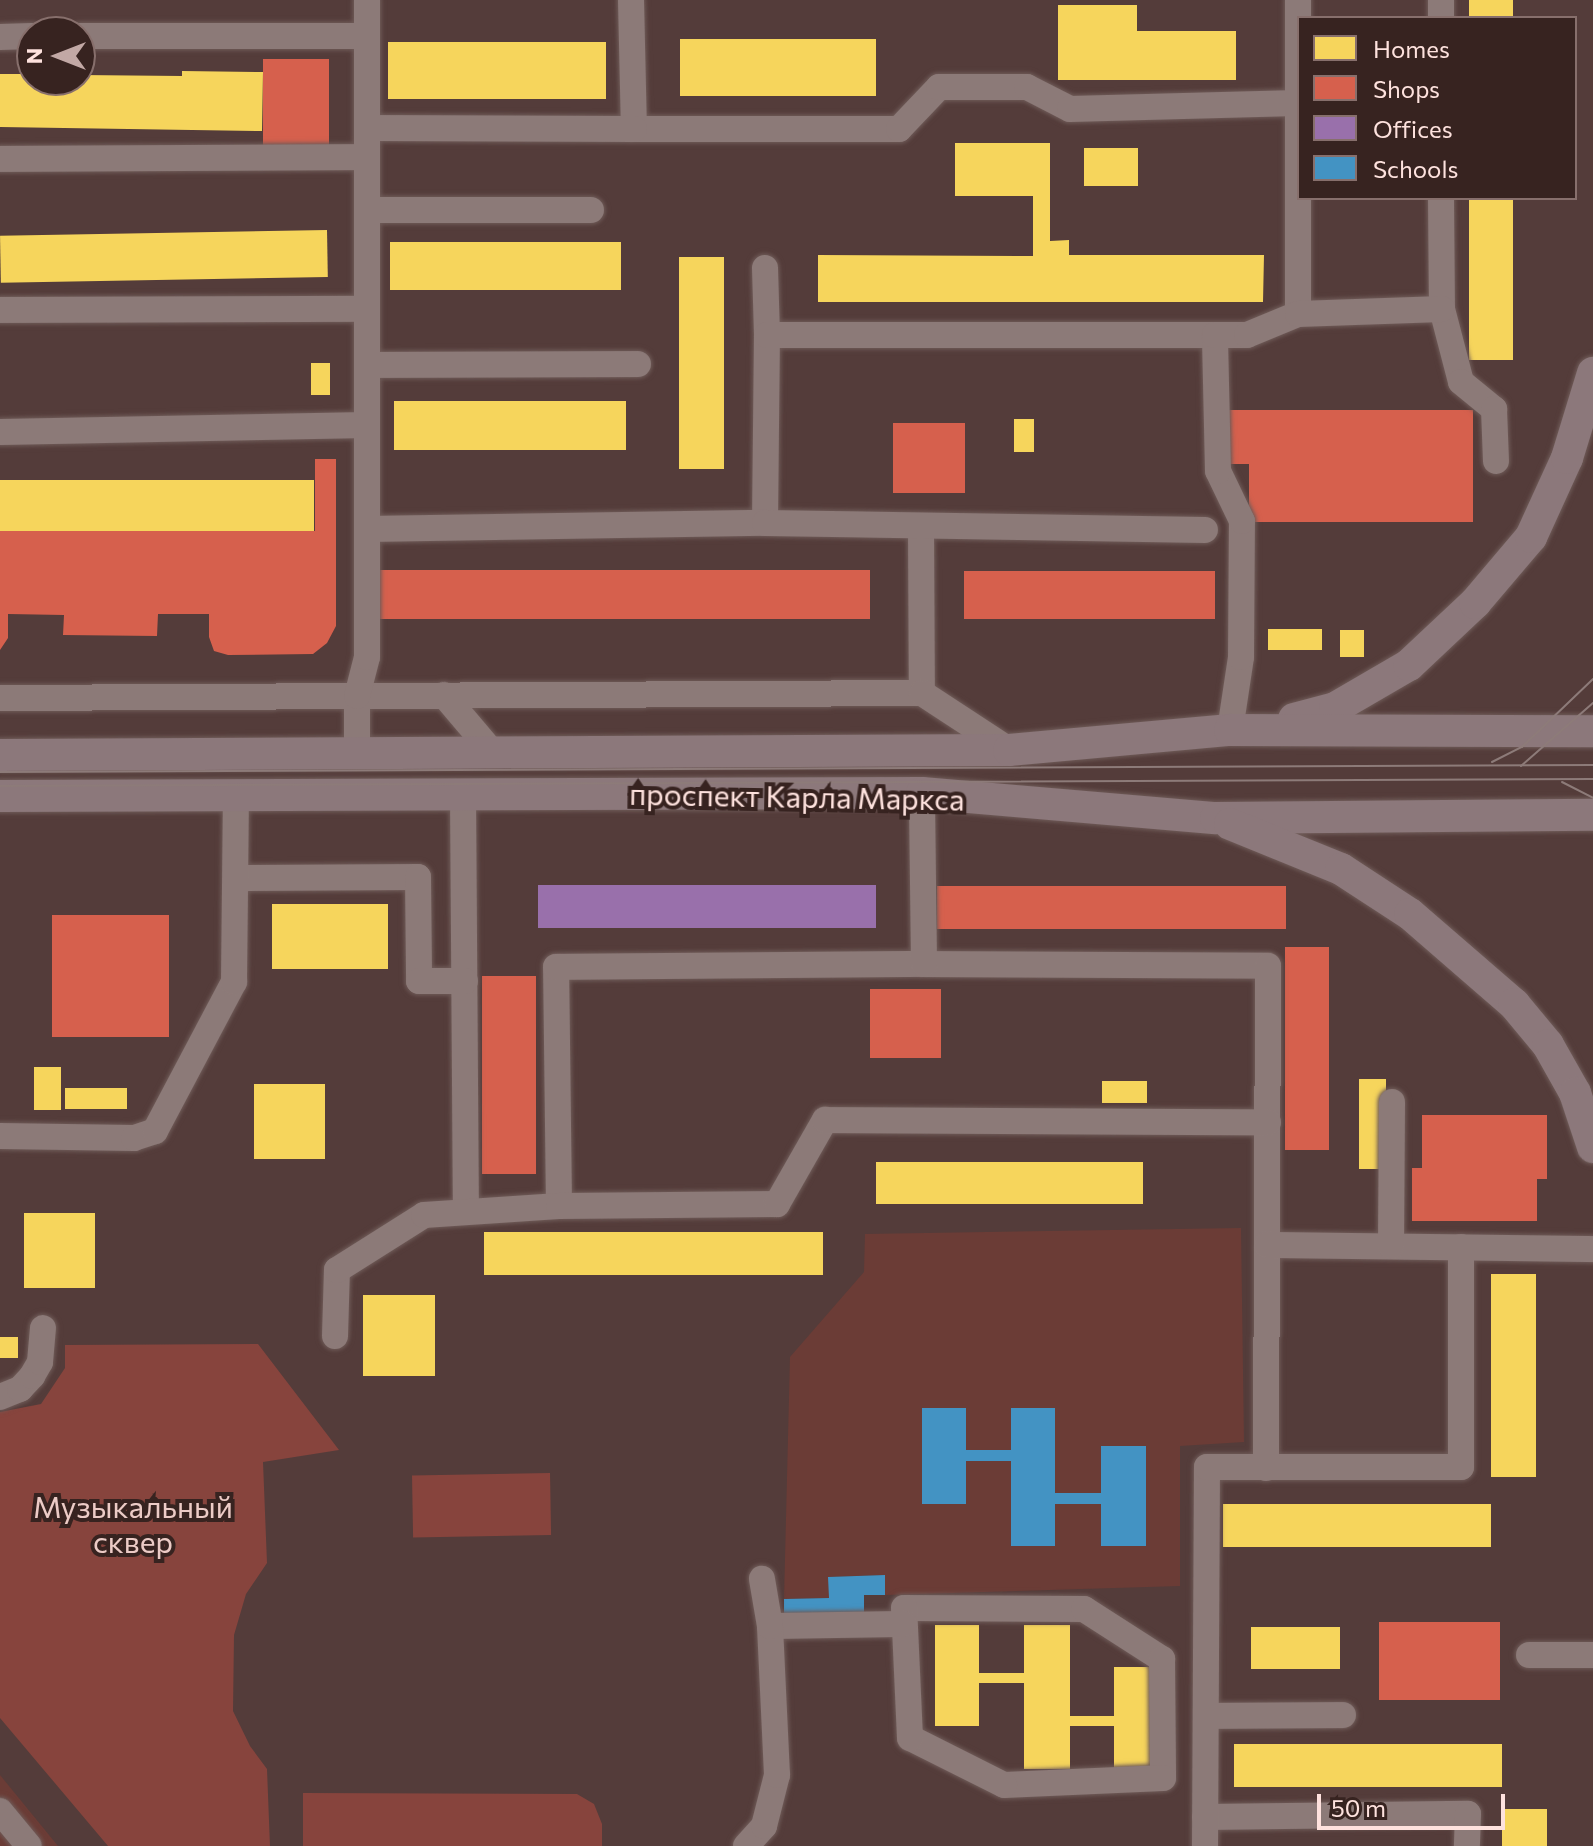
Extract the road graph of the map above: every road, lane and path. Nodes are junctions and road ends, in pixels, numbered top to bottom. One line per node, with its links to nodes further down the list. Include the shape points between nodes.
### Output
1 (367, 0): 4 (lane)
2 (631, 0): 7 (lane)
3 (96, 36): 4 (lane)
4 (367, 36): 6 (lane)
5 (1297, 103): 7 (lane, via 1070,109 1027,87 939,87 899,129)
6 (367, 128): 7 (lane); 8 (lane)
7 (634, 129)
8 (367, 157): 9 (lane); 12 (lane)
9 (0, 159)
10 (1297, 200): 18 (lane)
11 (1441, 200): 16 (lane)
12 (367, 210): 13 (lane); 15 (lane)
13 (591, 210)
14 (765, 268): 19 (lane)
15 (367, 309): 17 (lane); 22 (lane)
16 (1442, 309): 18 (lane); 26 (lane, via 1461,382 1494,409)
17 (0, 310)
18 (1298, 314): 20 (lane, via 1247,335)
19 (767, 335): 20 (lane); 27 (lane)
20 (1215, 335): 35 (lane, via 1218,471 1242,521)
21 (638, 364): 22 (lane)
22 (367, 365): 24 (lane)
23 (1593, 373): 35 (main road, via 1567,458 1531,537 1475,603 1409,665 1335,708)
24 (367, 425): 25 (lane); 29 (lane)
25 (0, 432)
26 (1496, 461)
27 (765, 523): 28 (lane); 29 (lane)
28 (921, 526): 30 (lane); 31 (lane)
29 (367, 529): 33 (lane, via 367,657)
30 (1205, 530)
31 (922, 693): 32 (lane); 37 (lane)
32 (444, 695): 33 (lane); 39 (lane)
33 (357, 696): 34 (lane); 38 (lane)
34 (0, 698)
35 (1243, 730): 36 (main road, проспект Карла Маркса); 37 (main road, проспект Карла Маркса)
36 (1593, 731)
37 (1009, 750): 39 (main road, проспект Карла Маркса)
38 (357, 753): 39 (main road, проспект Карла Маркса); 40 (main road, проспект Карла Маркса)
39 (493, 753)
40 (0, 755)
41 (922, 793): 42 (main road, проспект Карла Маркса); 46 (main road, проспект Карла Маркса); 48 (lane)
42 (463, 794): 43 (main road, проспект Карла Маркса); 49 (lane)
43 (236, 795): 44 (main road, проспект Карла Маркса); 47 (lane)
44 (0, 796)
45 (1593, 815): 46 (main road, проспект Карла Маркса)
46 (1216, 818): 53 (main road, via 1341,869 1410,914 1514,1004 1548,1045 1575,1093)
47 (237, 882): 49 (lane, via 418,877 419,981); 52 (lane, via 234,982 155,1131 134,1138)
48 (924, 964): 51 (lane, via 1268,966); 54 (lane, via 556,967)
49 (465, 981): 55 (lane)
50 (1392, 1102): 57 (lane)
51 (1268, 1122): 54 (lane, via 825,1120 777,1204); 56 (lane)
52 (0, 1136)
53 (1593, 1147)
54 (559, 1206): 55 (lane)
55 (466, 1210): 61 (lane, via 424,1215 337,1270)
56 (1267, 1245): 57 (lane); 63 (lane)
57 (1391, 1246): 58 (lane)
58 (1461, 1247): 59 (lane); 63 (lane, via 1461,1467)
59 (1593, 1249)
60 (43, 1328): 62 (lane, via 40,1362 32,1376 20,1389)
61 (335, 1336)
62 (0, 1397)
63 (1266, 1468): 70 (lane, via 1207,1467)
64 (762, 1579): 66 (lane)
65 (904, 1624): 65 (lane, via 904,1608 1084,1609 1162,1659 1163,1778 1004,1785 910,1738); 66 (lane)
66 (770, 1626): 74 (lane, via 777,1775 764,1826)
67 (1529, 1655): 68 (lane)
68 (1593, 1655)
69 (1343, 1715): 70 (lane)
70 (1206, 1716): 72 (lane)
71 (0, 1811): 73 (lane)
72 (1205, 1817): 75 (lane); 76 (lane, via 1468,1814)
73 (29, 1846)
74 (746, 1846)
75 (1205, 1846)
76 (1467, 1846)

